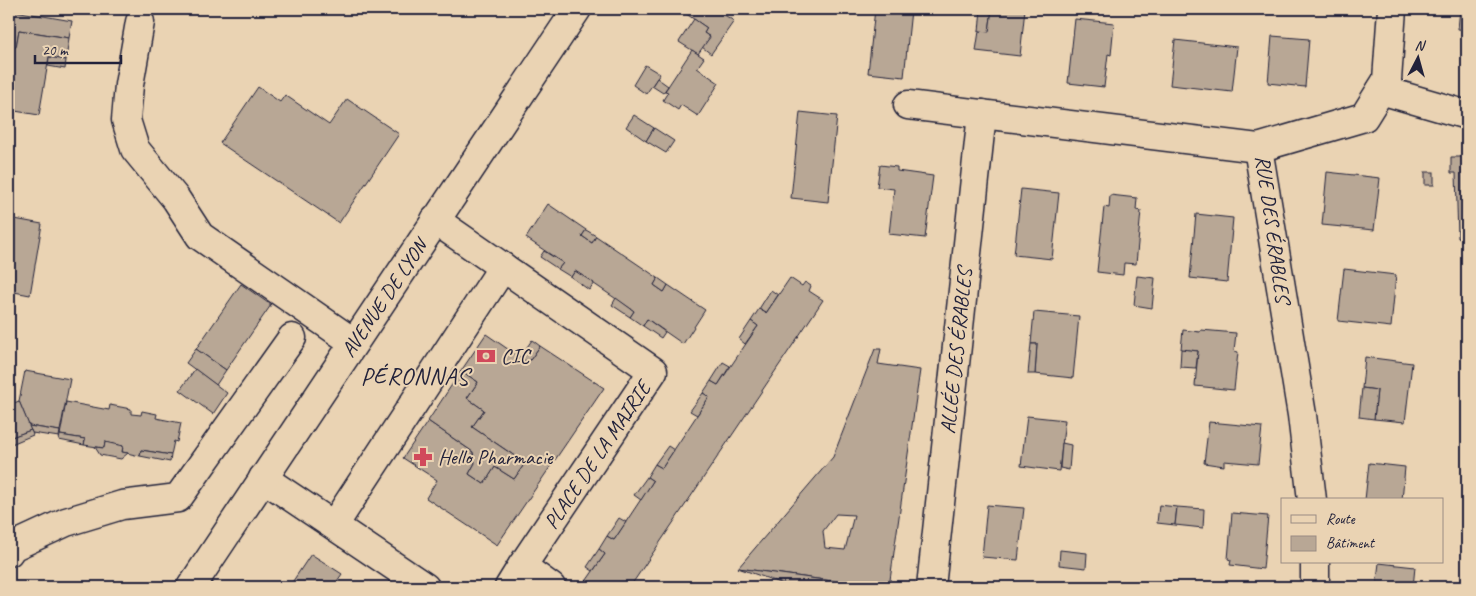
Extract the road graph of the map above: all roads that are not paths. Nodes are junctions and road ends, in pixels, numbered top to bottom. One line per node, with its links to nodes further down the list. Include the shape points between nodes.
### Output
1 (577, 9): 9 (street, AVENUE DE LYON)
2 (1392, 9): 4 (street, RUE DES ÉRABLES, via 1387,80)
3 (140, 22): 12 (street, via 126,120 135,150 176,200 200,236)
4 (1381, 90): 7 (street); 8 (street, RUE DES ÉRABLES, via 1364,117)
5 (908, 105): 6 (street)
6 (982, 114): 8 (street); 22 (street, ALLÉE DES ÉRABLES)
7 (1467, 115)
8 (1258, 148): 14 (street, RUE DES ÉRABLES, via 1302,415)
9 (436, 220): 10 (street, PLACE DE LA MAIRIE); 12 (street, AVENUE DE LYON)
10 (503, 267): 15 (street); 18 (street, PLACE DE LA MAIRIE, via 653,371)
11 (292, 338): 16 (street, via 178,498 122,505 66,522 12,546)
12 (354, 342): 13 (street, AVENUE DE LYON)
13 (263, 478): 15 (street); 19 (street, AVENUE DE LYON)
14 (1312, 498)
15 (334, 525): 20 (street)
16 (9, 552)
17 (1315, 564): 23 (street)
18 (516, 576): 21 (street, PLACE DE LA MAIRIE)
19 (191, 587)
20 (425, 587)
21 (551, 587)
22 (931, 587)
23 (1315, 587)

